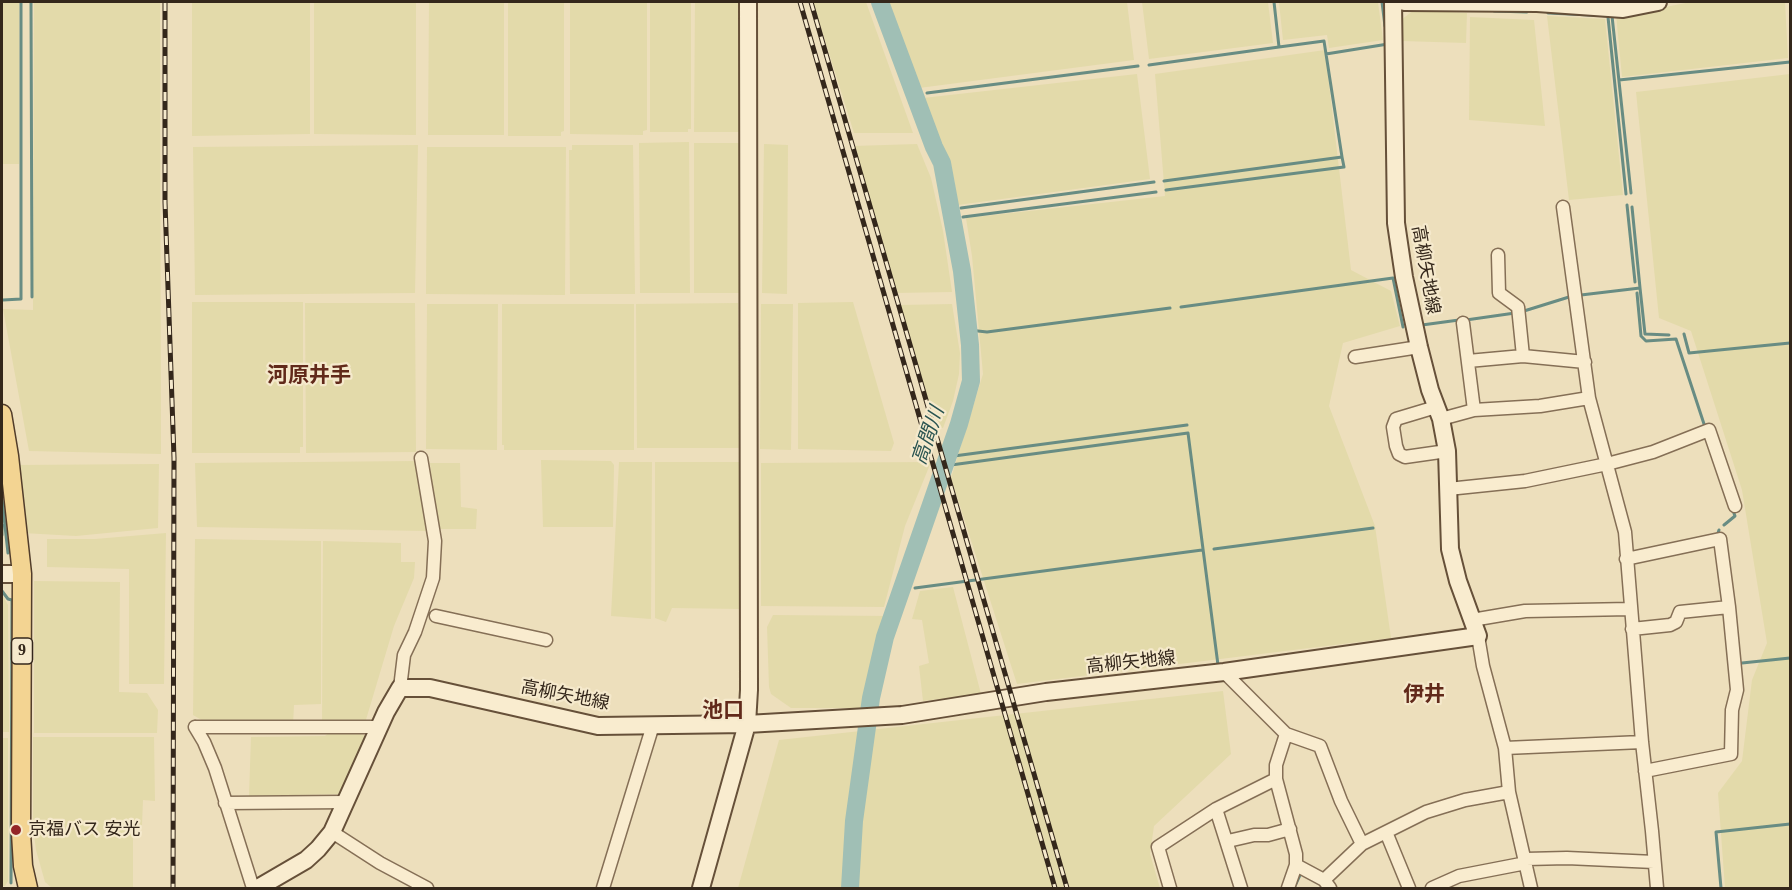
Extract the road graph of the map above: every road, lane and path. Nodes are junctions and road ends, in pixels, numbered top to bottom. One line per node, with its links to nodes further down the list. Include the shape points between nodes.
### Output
1 (748, 2): 33 (main road)
2 (1393, 2): 8 (main road, 高柳矢地線, via 1396,223)
3 (1404, 2): 4 (main road, via 1537,3 1623,9)
4 (1658, 2)
5 (1563, 207): 12 (street)
6 (1498, 255): 9 (street, via 1499,293 1518,307)
7 (1463, 323): 11 (street)
8 (1419, 347): 10 (street); 15 (main road, 高柳矢地線)
9 (1523, 356): 11 (street); 12 (street)
10 (1355, 357)
11 (1468, 361): 14 (street)
12 (1585, 362): 13 (street)
13 (1589, 398): 14 (street); 19 (street)
14 (1474, 410): 15 (street)
15 (1439, 413): 17 (main road, 高柳矢地線); 17 (street, via 1396,419 1396,446 1405,457)
16 (2, 414): 24 (main road, 9)
17 (1447, 451): 20 (main road, 高柳矢地線)
18 (421, 458): 32 (street, via 435,541 433,578 404,655)
19 (1606, 464): 20 (street, via 1525,481); 21 (street, via 1653,452 1709,430); 22 (street, via 1625,532)
20 (1448, 489): 28 (main road, 高柳矢地線, via 1450,549)
21 (1735, 506)
22 (1626, 559): 25 (street, via 1720,539); 26 (street)
23 (2, 574): 24 (main road)
24 (22, 574): 54 (main road, 9, via 21,841)
25 (1729, 607): 29 (street, via 1680,612 1670,625); 39 (street, via 1737,690 1732,710 1731,754)
26 (1630, 609): 28 (street, via 1525,611); 29 (street)
27 (436, 616): 30 (street)
28 (1475, 628): 31 (main road, 高柳矢地線); 38 (street)
29 (1632, 629): 37 (street)
30 (546, 640)
31 (1224, 672): 33 (main road, 高柳矢地線, via 1046,692 902,715); 36 (street)
32 (400, 688): 34 (main road, 高柳矢地線, via 430,688 598,726); 35 (main road)
33 (747, 724): 34 (main road, 高柳矢地線); 59 (main road)
34 (653, 725): 58 (street)
35 (380, 727): 42 (main road); 43 (street, via 195,727 215,768)
36 (1286, 734): 40 (street, via 1276,765); 49 (street, via 1320,746)
37 (1642, 742): 38 (street); 39 (street)
38 (1505, 748): 41 (street)
39 (1645, 771): 51 (street)
40 (1276, 779): 44 (street); 45 (street)
41 (1509, 792): 47 (street, via 1426,812); 50 (street)
42 (346, 801): 43 (street); 46 (main road)
43 (225, 803): 55 (street)
44 (1216, 809): 48 (street); 60 (street, via 1158,847)
45 (1290, 829): 48 (street); 52 (street)
46 (332, 832): 56 (main road, via 306,860); 57 (street)
47 (1386, 832): 49 (street); 63 (street)
48 (1228, 841): 61 (street)
49 (1362, 844): 53 (street)
50 (1526, 861): 51 (street, via 1567,858); 64 (street, via 1459,876); 65 (street)
51 (1654, 862): 66 (street)
52 (1296, 865): 53 (street); 62 (street)
53 (1327, 884)
54 (28, 888)
55 (253, 888)
56 (258, 888)
57 (427, 888)
58 (603, 888)
59 (701, 888)
60 (1170, 888)
61 (1241, 888)
62 (1288, 888)
63 (1409, 888)
64 (1432, 888)
65 (1531, 888)
66 (1657, 888)

